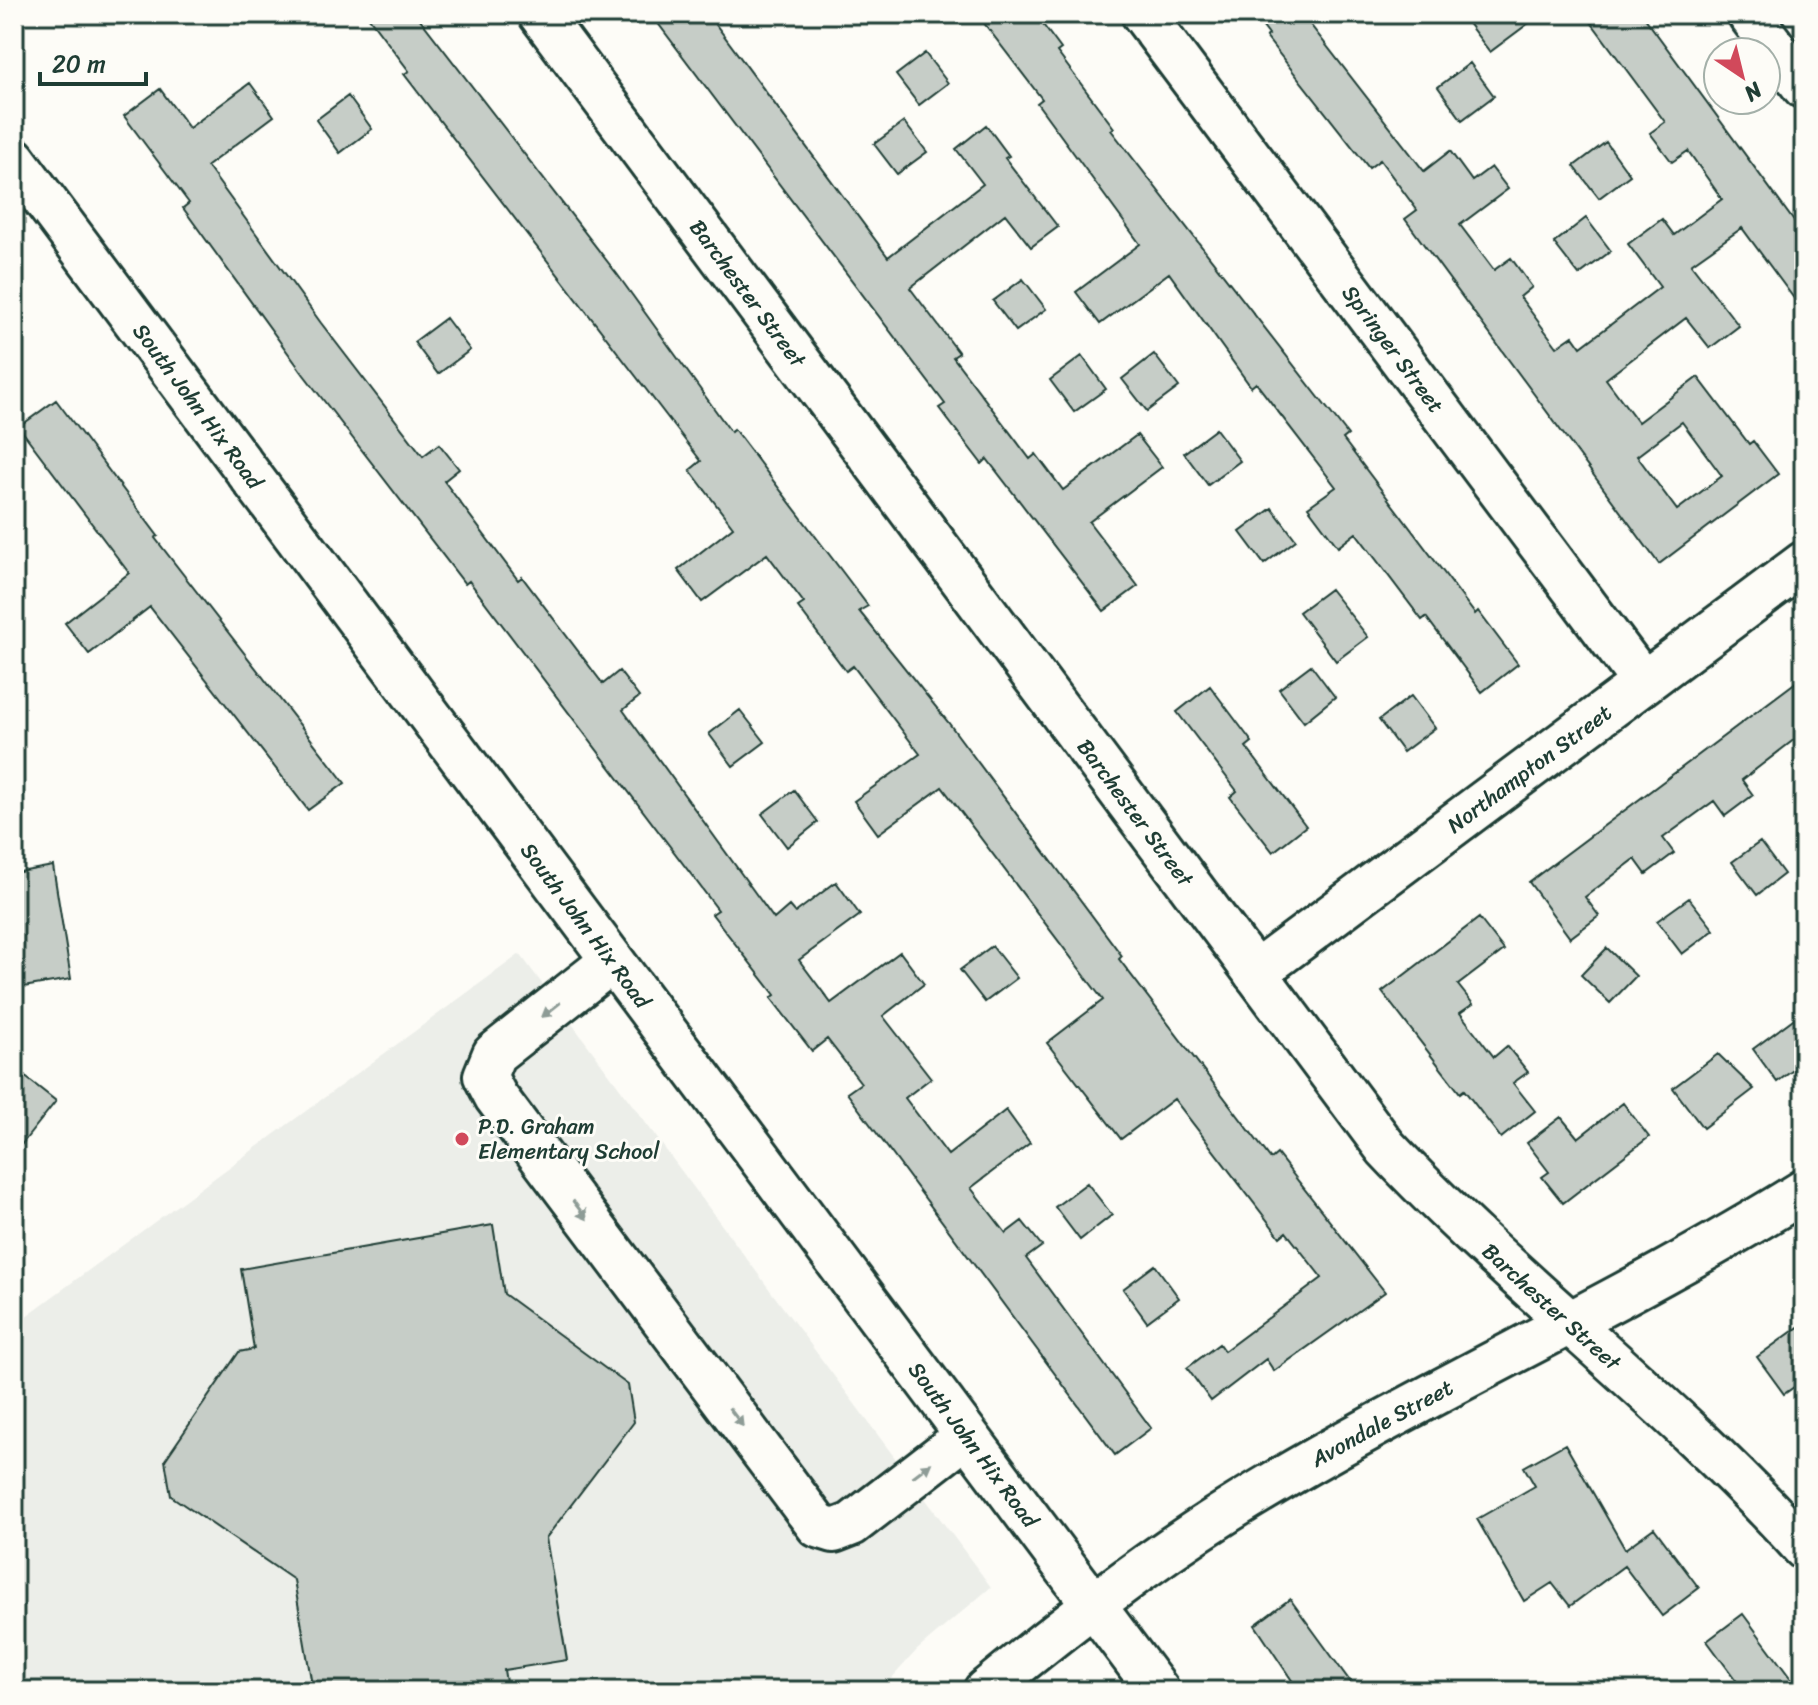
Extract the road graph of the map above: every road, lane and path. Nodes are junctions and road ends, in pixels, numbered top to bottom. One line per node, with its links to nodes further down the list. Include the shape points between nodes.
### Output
1 (540, 14): 9 (street, Barchester Street)
2 (1143, 14): 7 (street, Springer Street)
3 (1749, 14): 4 (street)
4 (1804, 87)
5 (14, 159): 8 (street, South John Hix Road)
6 (1804, 563): 7 (street, Northampton Street)
7 (1643, 682): 9 (street, Northampton Street)
8 (612, 961): 12 (street, South John Hix Road); 12 (street, one-way to 12, via 494,1054 486,1067 488,1085 515,1122 818,1526 834,1531 852,1524)
9 (1255, 973): 11 (street, Barchester Street, via 1386,1148)
10 (1804, 1191): 11 (street, Avondale Street)
11 (1566, 1322): 13 (street, Barchester Street, via 1732,1474); 14 (street, Avondale Street, via 1228,1511)
12 (966, 1436): 14 (street, South John Hix Road)
13 (1804, 1548)
14 (1092, 1604): 15 (street, Avondale Street); 16 (street, South John Hix Road)
15 (985, 1691)
16 (1158, 1691)

